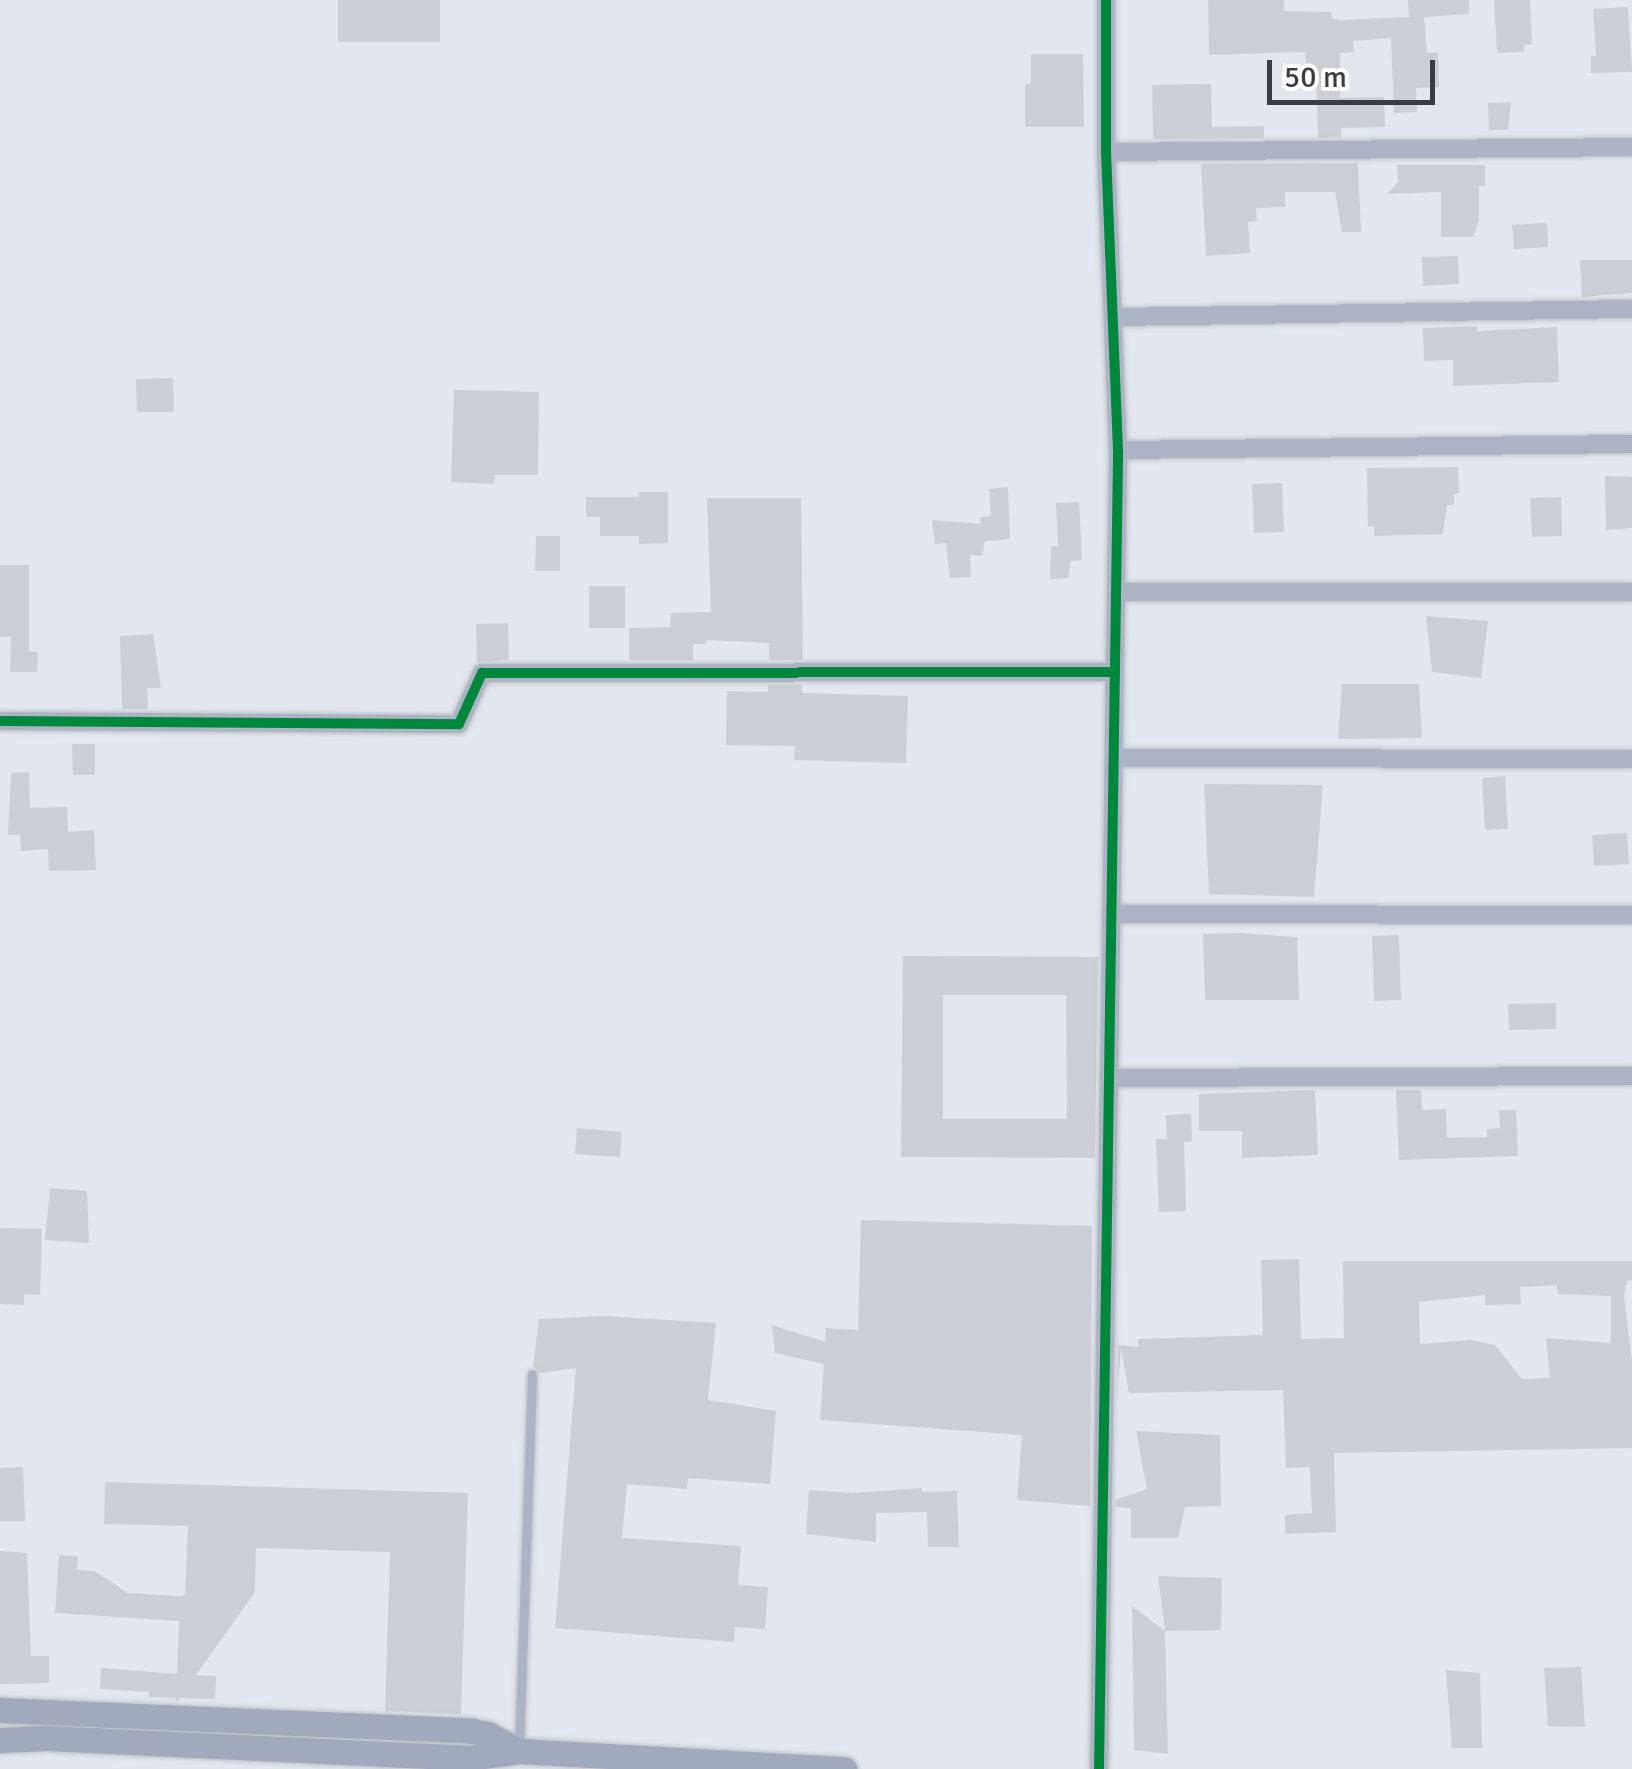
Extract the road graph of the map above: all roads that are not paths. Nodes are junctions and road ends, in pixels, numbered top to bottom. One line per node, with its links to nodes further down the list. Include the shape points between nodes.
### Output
1 (1106, 0): 3 (street)
2 (1632, 147): 3 (street)
3 (1106, 152): 5 (street)
4 (1632, 309): 5 (street)
5 (1115, 317): 7 (street)
6 (1632, 444): 7 (street)
7 (1118, 450): 8 (street)
8 (1117, 592): 9 (street); 10 (street)
9 (1632, 592)
10 (1116, 672): 11 (street, via 482,673 459,724); 12 (street)
11 (0, 721)
12 (1114, 758): 13 (street); 14 (street)
13 (1632, 760)
14 (1112, 914): 15 (street); 17 (street)
15 (1632, 916)
16 (1632, 1076): 17 (street)
17 (1110, 1078): 25 (street)
18 (532, 1374): 23 (lane)
19 (0, 1710): 20 (main road)
20 (231, 1720): 22 (main road); 23 (main road, via 472,1731)
21 (0, 1740): 22 (main road)
22 (230, 1747): 23 (main road, via 471,1758)
23 (519, 1752): 24 (main road)
24 (845, 1769)
25 (1099, 1769)

